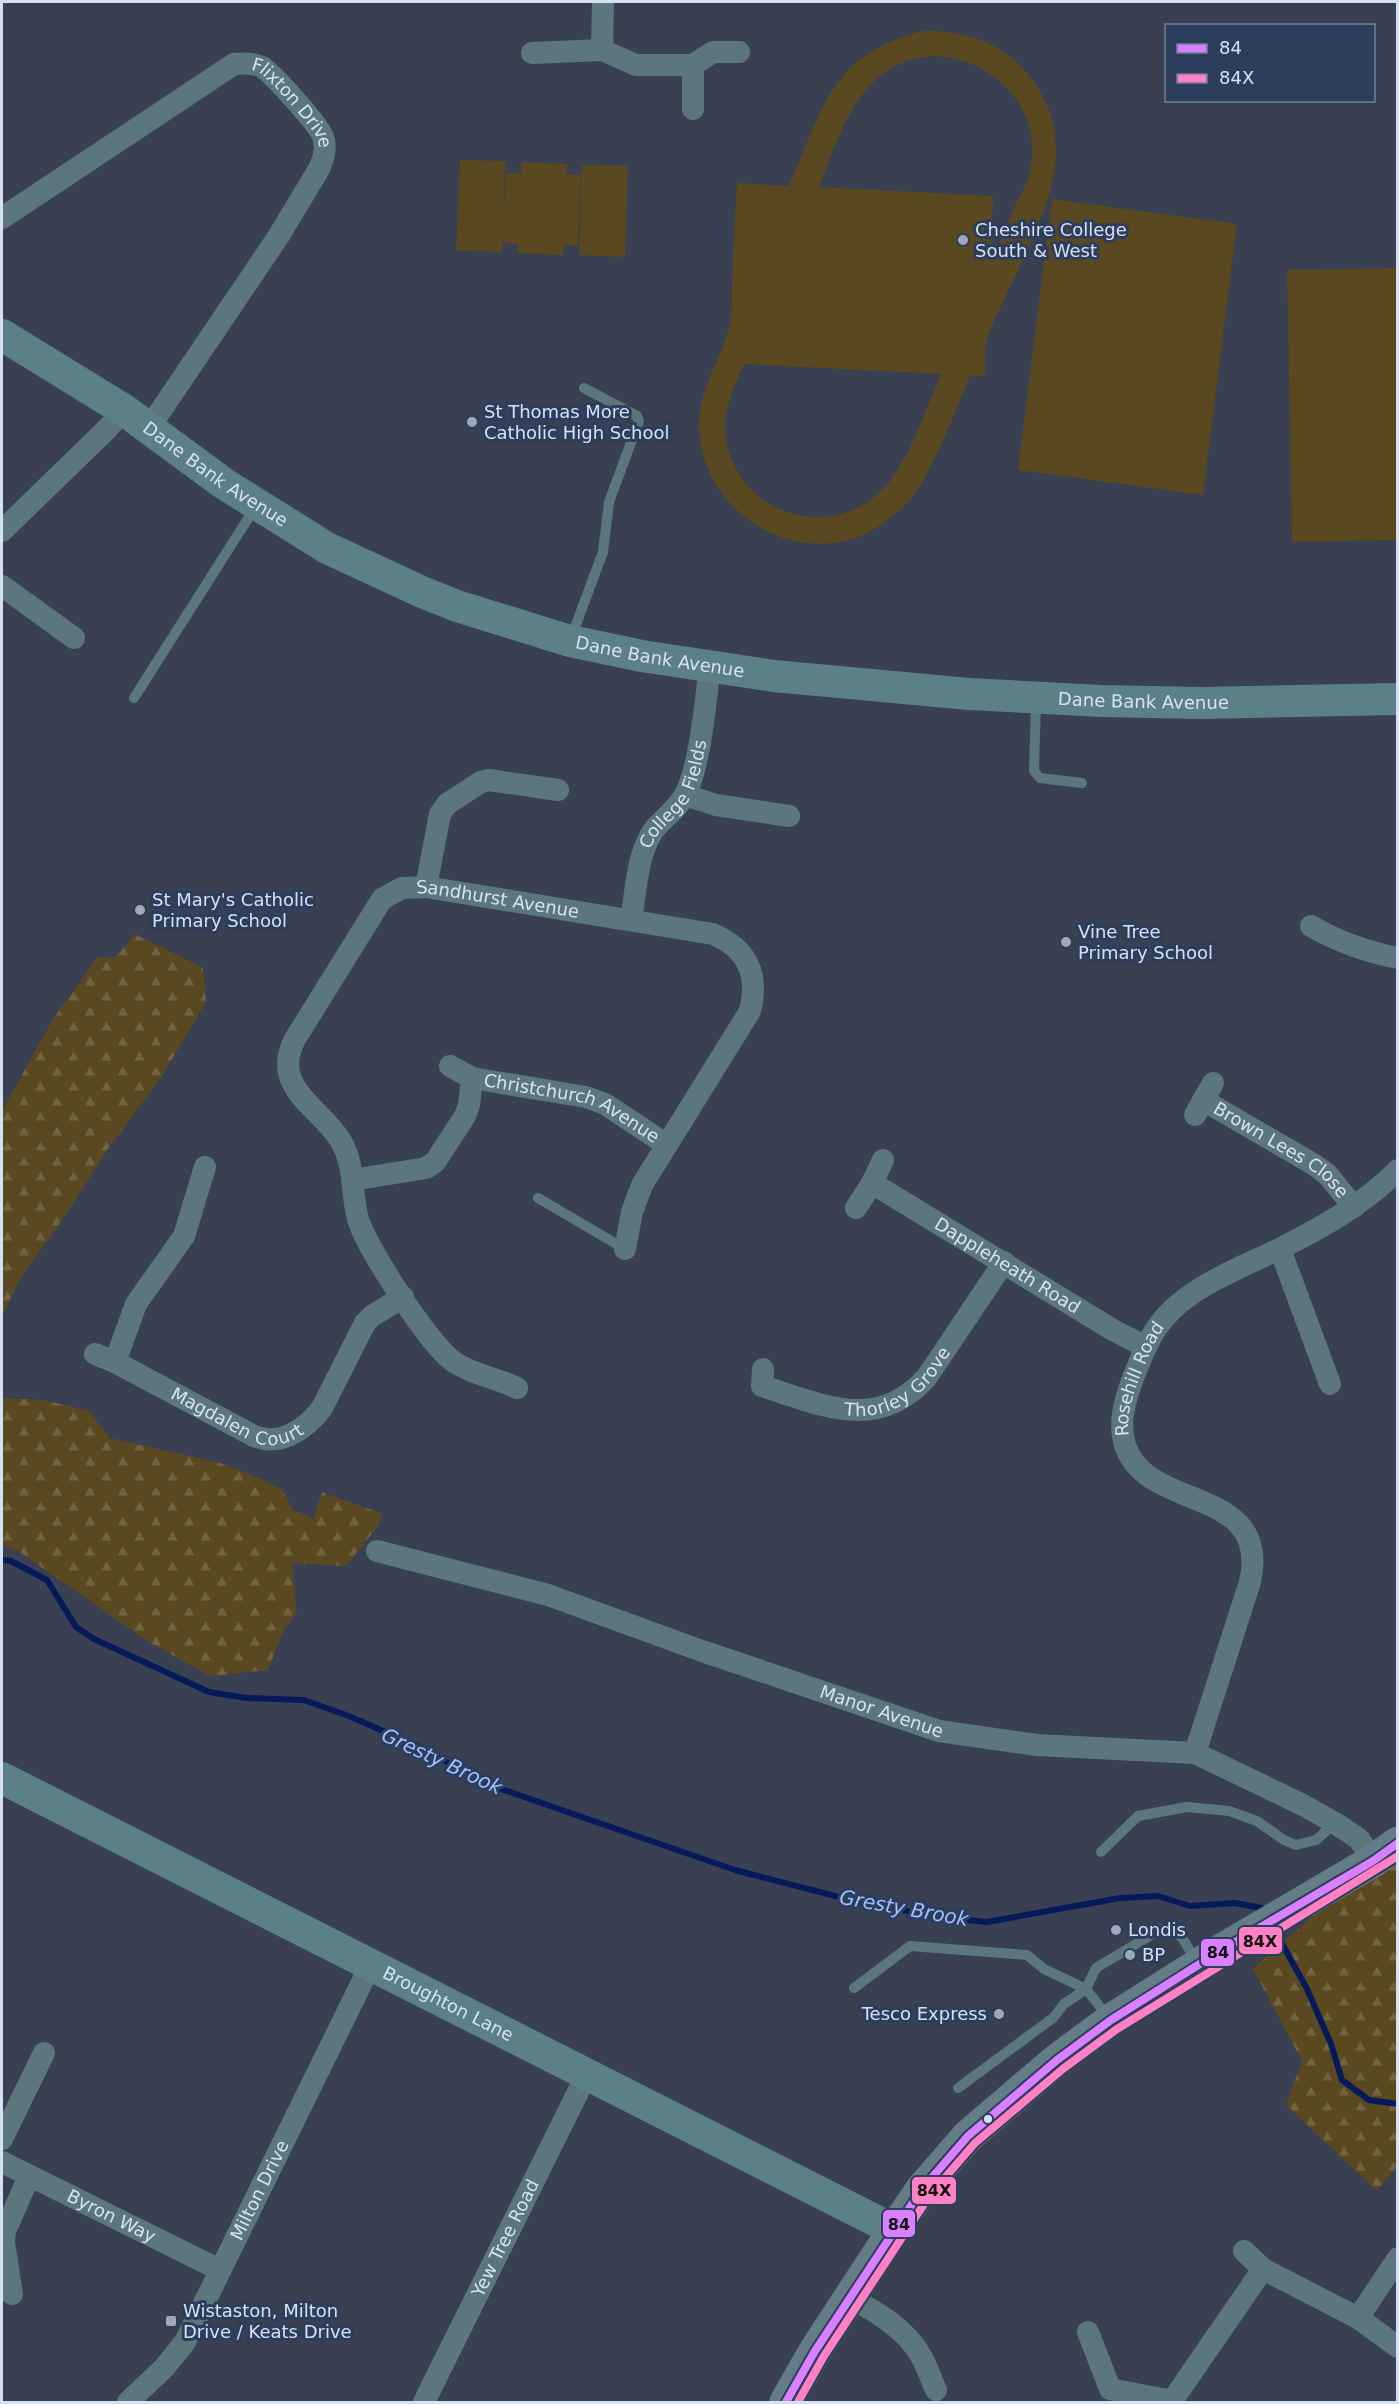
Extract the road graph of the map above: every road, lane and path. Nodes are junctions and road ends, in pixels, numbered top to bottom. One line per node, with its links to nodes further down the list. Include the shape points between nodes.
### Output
1 (603, 2): 2 (street)
2 (602, 50): 4 (street); 5 (street, via 636,64)
3 (739, 52): 5 (street, via 713,52)
4 (532, 53)
5 (693, 65): 6 (street)
6 (693, 110)
7 (2, 218): 10 (street, Flixton Drive, via 234,64 261,67 319,130 323,137 323,159 278,237)
8 (2, 335): 10 (street, Dane Bank Avenue)
9 (584, 388): 15 (lane, via 637,416 639,421 609,502 603,552)
10 (136, 419): 11 (street, Dane Bank Avenue); 12 (street, Flixton Drive, via 107,429)
11 (257, 506): 15 (street, Dane Bank Avenue, via 327,548 422,592); 18 (lane)
12 (2, 531)
13 (2, 586): 14 (street)
14 (74, 638)
15 (570, 642): 16 (street, Dane Bank Avenue)
16 (710, 667): 17 (street, Dane Bank Avenue, via 855,684); 22 (street, College Fields, via 694,771)
17 (1036, 697): 19 (street, Dane Bank Avenue, via 1202,703); 20 (lane, via 1034,771 1040,778)
18 (134, 698)
19 (1398, 699)
20 (1082, 783)
21 (558, 790): 24 (street, via 489,780 447,804 436,828)
22 (685, 795): 23 (street, via 709,804); 25 (street, College Fields, via 647,842)
23 (789, 816)
24 (426, 887): 25 (street, Sandhurst Avenue); 35 (street, Sandhurst Avenue, via 402,888 382,899 291,1047 293,1083 303,1100 339,1137)
25 (631, 920): 31 (street, Sandhurst Avenue, via 713,934 726,940 747,963 754,987 750,1011)
26 (1311, 925): 27 (street, via 1331,937)
27 (1398, 958)
28 (450, 1066): 29 (street, Christchurch Avenue)
29 (472, 1078): 31 (street, Christchurch Avenue, via 586,1097 604,1104); 35 (street, Christchurch Avenue, via 465,1116 435,1162 426,1168)
30 (1204, 1099): 38 (street, Brown Lees Close, via 1327,1174)
31 (667, 1145): 40 (street, Sandhurst Avenue, via 637,1197)
32 (883, 1160): 36 (street)
33 (205, 1167): 43 (street, Magdalen Court, via 184,1236 136,1304 105,1358 254,1436 282,1438 304,1427 322,1408 365,1323)
34 (1398, 1170): 38 (street, Rosehill Road)
35 (352, 1180): 43 (street, Sandhurst Avenue, via 355,1205 368,1244)
36 (872, 1183): 39 (street); 42 (street, Dappleheath Road)
37 (538, 1198): 40 (lane)
38 (1354, 1206): 41 (street, Rosehill Road)
39 (856, 1208)
40 (625, 1249)
41 (1280, 1249): 44 (street, Rosehill Road, via 1196,1291 1156,1328); 45 (street)
42 (1004, 1262): 44 (street, Dappleheath Road); 46 (street, Thorley Grove, via 927,1377 897,1402 884,1408 850,1411)
43 (403, 1297): 47 (street, Sandhurst Avenue, via 437,1347 451,1360)
44 (1146, 1347): 49 (street, Rosehill Road, via 1124,1407 1122,1431 1132,1461 1149,1476 1229,1514 1249,1539 1253,1561 1250,1582)
45 (1331, 1369)
46 (760, 1385)
47 (517, 1388)
48 (377, 1551): 49 (street, Manor Avenue, via 549,1595 939,1731 1037,1745)
49 (1195, 1753): 51 (street, Manor Avenue)
50 (2, 1778): 54 (street, Broughton Lane)
51 (1335, 1823): 52 (lane, via 1316,1840 1296,1845 1257,1821 1229,1811 1187,1807 1138,1816); 53 (street, Manor Avenue)
52 (1101, 1852)
53 (1385, 1852): 55 (main road)
54 (371, 1964): 60 (street, Broughton Lane); 69 (street, Milton Drive)
55 (1199, 1964): 57 (lane, via 1180,1936 1161,1929 1096,1968); 58 (main road)
56 (855, 1988): 57 (lane, via 910,1946 1027,1955 1044,1969)
57 (1086, 1989): 58 (lane); 61 (lane)
58 (1111, 2020): 65 (main road, via 968,2136 922,2189)
59 (44, 2053): 62 (street)
60 (587, 2074): 65 (street, Broughton Lane); 78 (street, Yew Tree Road)
61 (958, 2088)
62 (2, 2139)
63 (2, 2163): 64 (street, Byron Way)
64 (29, 2176): 69 (street, Byron Way); 70 (street, via 4,2230)
65 (894, 2230): 71 (main road)
66 (1395, 2250): 72 (street)
67 (1244, 2251): 68 (street)
68 (1263, 2268): 72 (street); 76 (street)
69 (220, 2270): 77 (street, Milton Drive, via 185,2342)
70 (15, 2282)
71 (850, 2298): 75 (street, via 880,2313 911,2342); 79 (main road)
72 (1358, 2318): 74 (street)
73 (1089, 2332): 76 (street, via 1110,2389)
74 (1398, 2347)
75 (936, 2390)
76 (1172, 2402)
77 (128, 2403)
78 (424, 2403)
79 (786, 2403)

